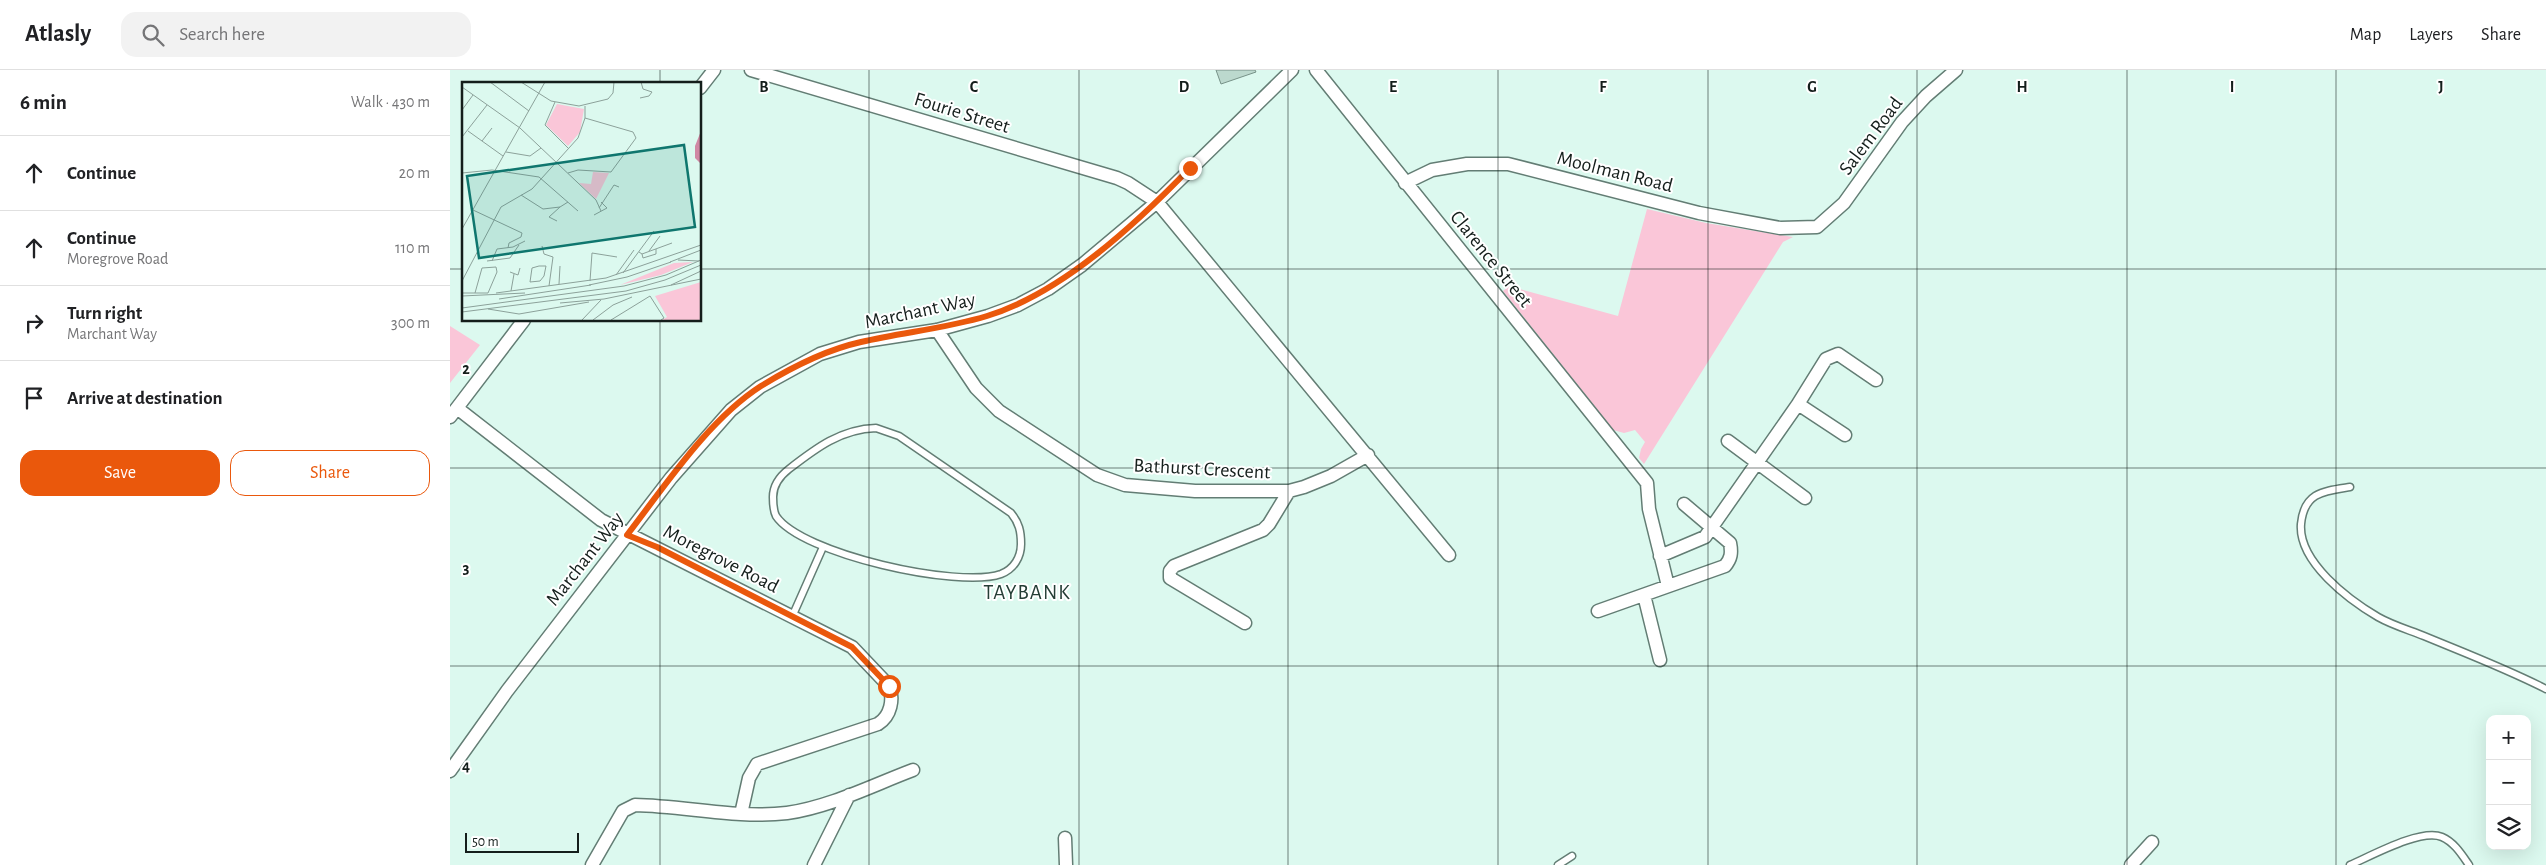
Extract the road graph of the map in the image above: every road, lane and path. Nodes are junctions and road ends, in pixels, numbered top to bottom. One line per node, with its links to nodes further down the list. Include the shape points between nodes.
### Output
1 (714, 70): 6 (street)
2 (751, 70): 8 (street, Fourie Street, via 1117,178)
3 (1292, 70): 8 (street, Marchant Way)
4 (1316, 70): 7 (street, Clarence Street)
5 (1956, 70): 9 (street, Salem Road, via 1902,122 1844,203)
6 (701, 87)
7 (1406, 184): 9 (street, Moolman Road, via 1432,170 1467,164 1508,164 1699,213 1780,228); 27 (street, Clarence Street, via 1638,469 1647,483 1649,510)
8 (1158, 202): 11 (street, Marchant Way, via 1048,289 1018,305); 17 (street)
9 (1817, 227)
10 (523, 321): 14 (street)
11 (937, 330): 20 (street, Bathurst Crescent, via 976,388 992,404 1111,481 1195,491); 24 (street, Marchant Way, via 859,342 820,354 760,387 731,410 705,438)
12 (1876, 380): 13 (street, via 1838,354 1832,355 1826,359)
13 (1798, 404): 15 (street); 18 (street)
14 (454, 413): 24 (street, Moregrove Road, via 601,520)
15 (1845, 435)
16 (1728, 441): 18 (street)
17 (1368, 455): 20 (street, Bathurst Crescent, via 1331,476); 26 (street)
18 (1758, 462): 21 (street); 23 (street)
19 (2350, 487): 34 (lane, via 2315,495 2303,512 2304,542 2311,557 2335,586 2380,618)
20 (1289, 491): 32 (street, via 1263,530 1174,566 1170,571 1170,578)
21 (1805, 498)
22 (1684, 504): 23 (street)
23 (1712, 529): 27 (street, via 1699,542); 28 (street, via 1730,544 1732,552 1725,566)
24 (627, 535): 31 (street, Moregrove Road, via 657,547); 36 (street, Marchant Way)
25 (824, 547): 25 (lane, via 792,530 776,515 772,506 776,483 783,473 826,442 845,433 876,428 899,436 1011,513 1019,527 1021,547 1019,558 1008,571 989,576 962,577 906,570); 31 (lane)
26 (1449, 555)
27 (1660, 556): 28 (street, Clarence Street)
28 (1668, 586): 29 (street)
29 (1644, 595): 30 (street); 33 (street)
30 (1598, 611)
31 (792, 617): 38 (street, Moregrove Road, via 852,647 889,686 892,693 889,713 885,720 864,730 757,764 749,778)
32 (1245, 623)
33 (1660, 660)
34 (2546, 689)
35 (913, 770): 37 (street)
36 (450, 771)
37 (849, 794): 38 (street, via 790,812); 43 (street)
38 (741, 814): 42 (street, via 630,807 619,817)
39 (1064, 838): 44 (street)
40 (2152, 842): 46 (street)
41 (1572, 856): 45 (lane)
42 (592, 865)
43 (814, 865)
44 (1066, 865)
45 (1558, 865)
46 (2131, 865)
47 (2350, 865): 48 (lane, via 2411,839 2434,835 2452,844)
48 (2469, 865)

